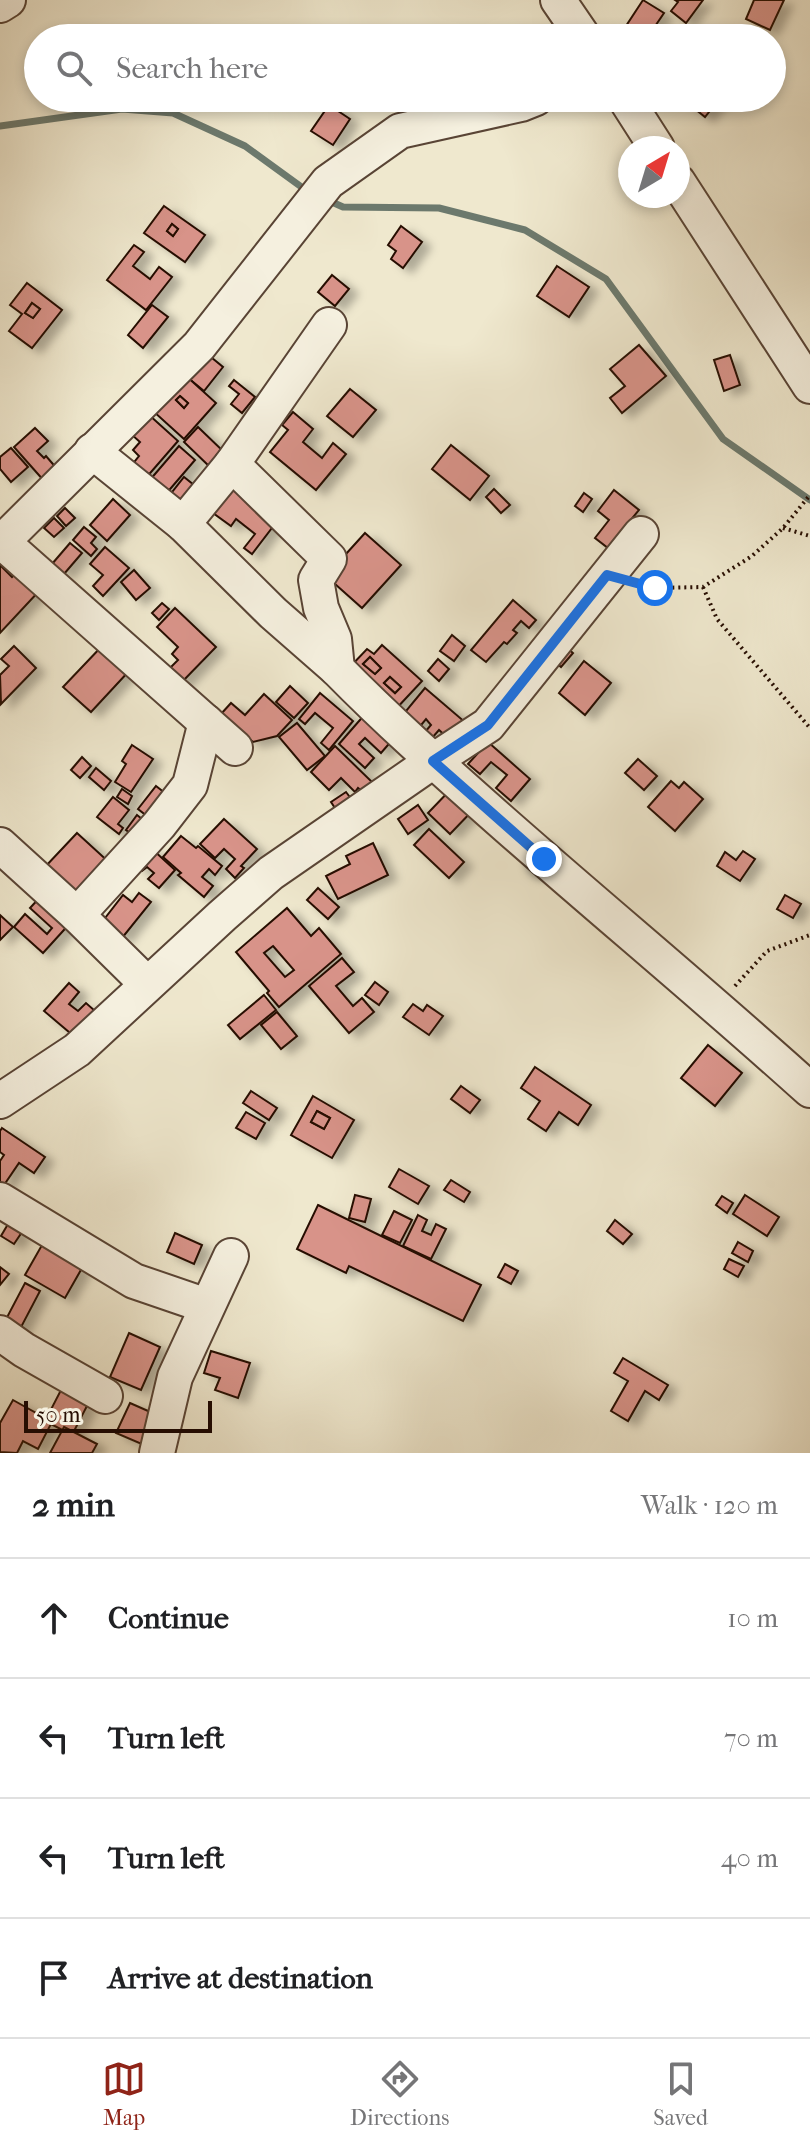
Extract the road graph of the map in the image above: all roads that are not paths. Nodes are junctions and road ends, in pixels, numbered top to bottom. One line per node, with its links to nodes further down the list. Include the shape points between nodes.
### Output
1 (8, 0): 3 (street)
2 (558, 0): 4 (street)
3 (0, 5)
4 (574, 24)
5 (485, 112): 11 (street, via 400,131 328,182 199,346)
6 (634, 112): 7 (street)
7 (649, 136)
8 (690, 201): 10 (street)
9 (329, 325): 12 (street)
10 (810, 386)
11 (92, 451): 13 (street); 15 (street)
12 (232, 464): 13 (street); 16 (street, via 329,559 316,580)
13 (183, 524): 16 (street)
14 (641, 534): 19 (street, via 488,725)
15 (1, 541): 17 (street)
16 (337, 669): 19 (street)
17 (206, 722): 18 (street); 21 (street, via 190,785)
18 (235, 748)
19 (433, 761): 22 (street, via 271,873); 23 (street)
20 (0, 845): 21 (street)
21 (77, 915): 22 (street)
22 (147, 984): 24 (street, via 77,1050)
23 (810, 1090)
24 (0, 1101)
25 (0, 1200): 27 (street, via 134,1281)
26 (231, 1256): 27 (street)
27 (207, 1306): 30 (street, via 175,1377)
28 (0, 1333): 29 (street)
29 (105, 1396)
30 (157, 1453)

